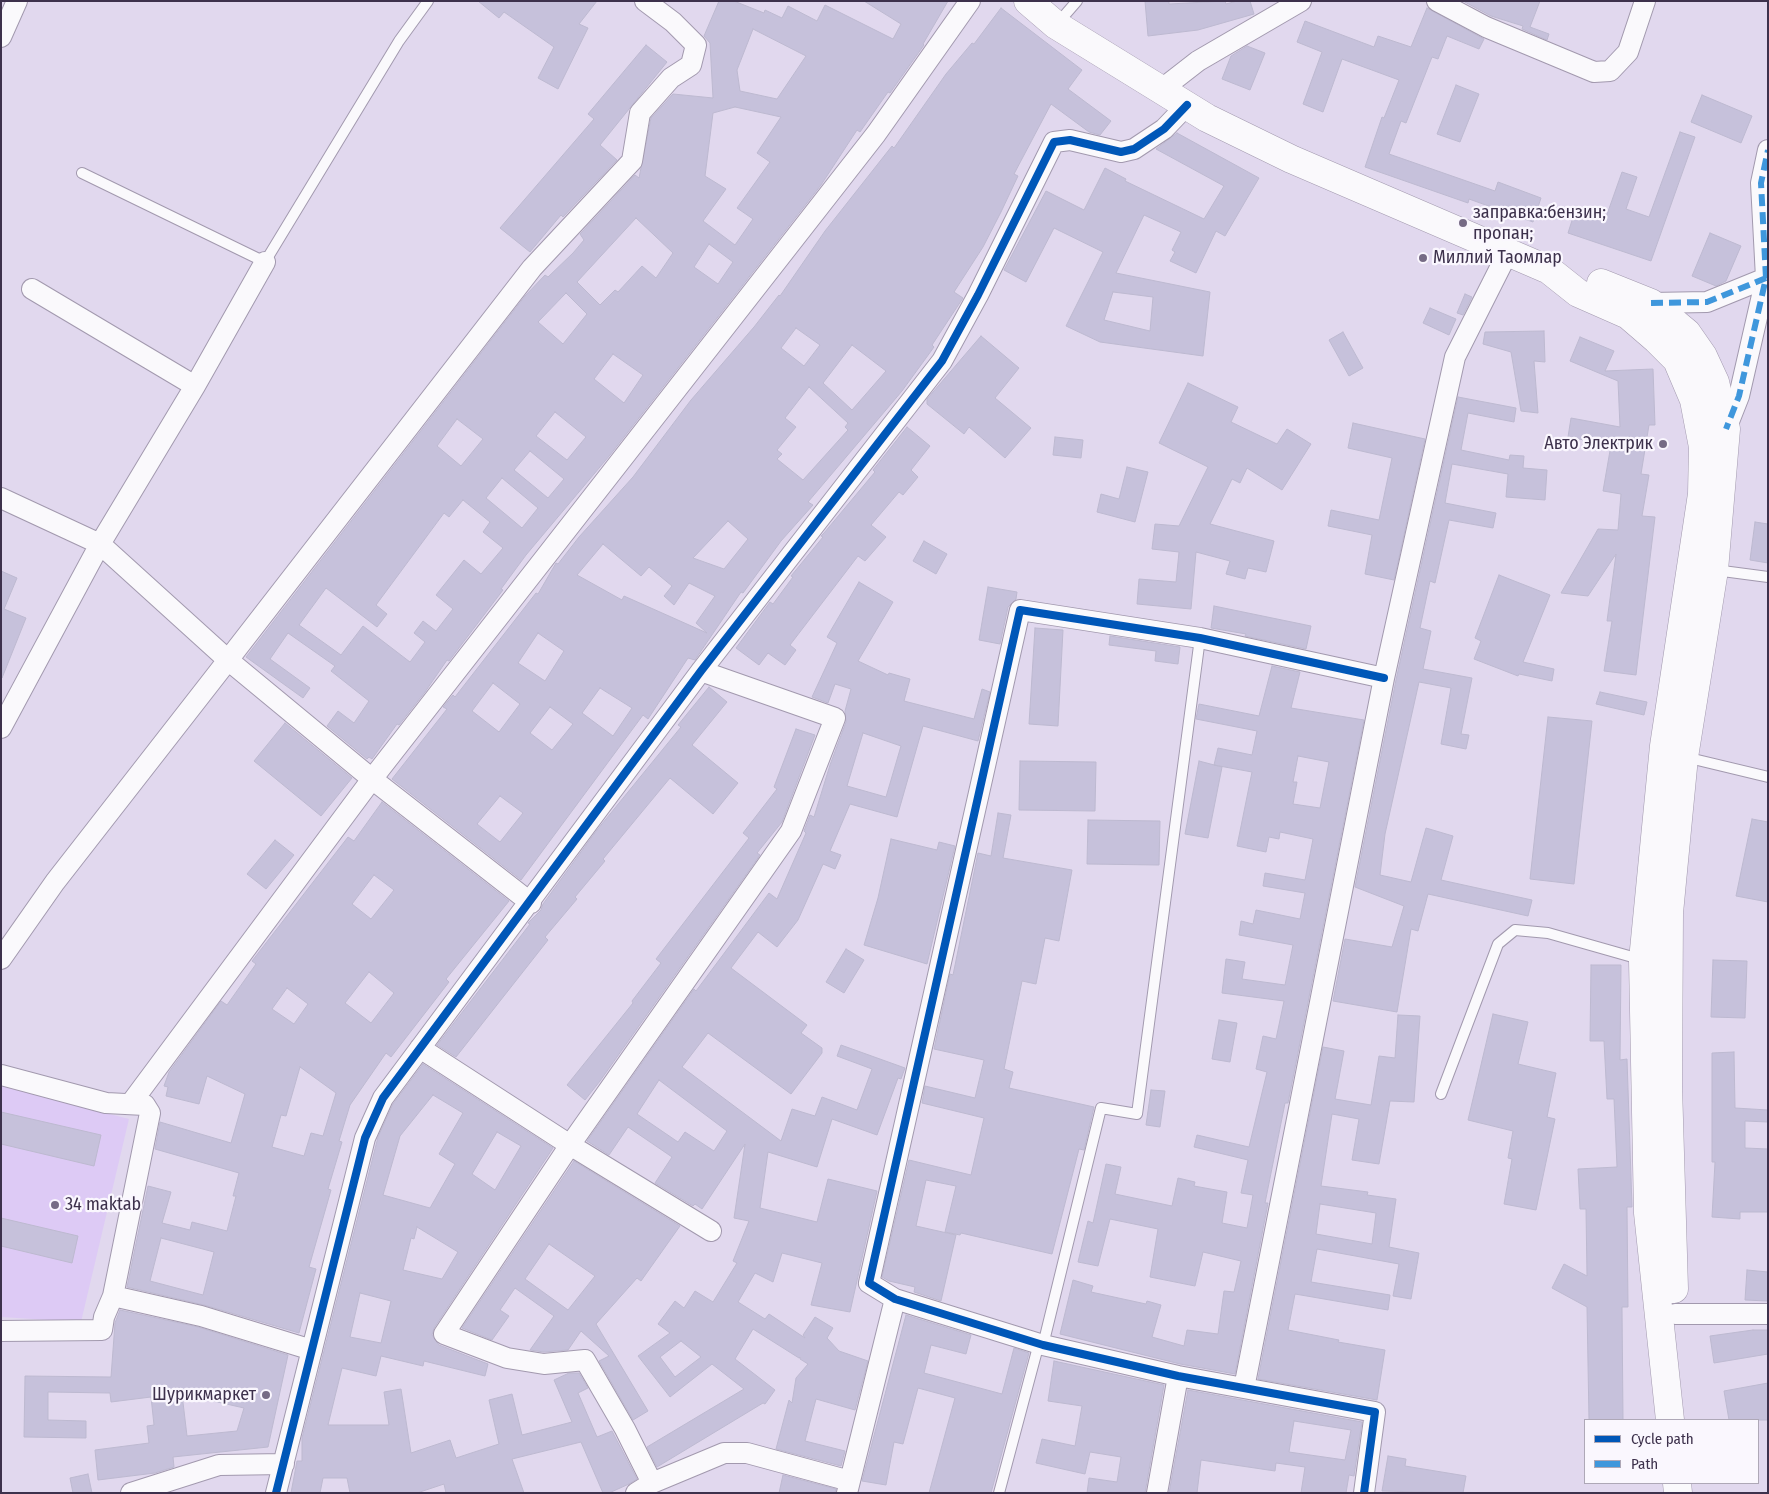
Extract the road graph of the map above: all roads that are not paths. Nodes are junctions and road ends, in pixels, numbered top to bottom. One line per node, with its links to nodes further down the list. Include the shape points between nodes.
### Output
1 (17, 1): 11 (street)
2 (428, 1): 17 (lane, via 399,41)
3 (645, 1): 29 (street, via 696,45 691,65 671,78 640,114 632,161 532,268)
4 (970, 1): 35 (street, via 876,134)
5 (1028, 1): 10 (main road)
6 (1077, 1): 10 (lane)
7 (1301, 1): 12 (street, via 1198,61)
8 (1437, 1): 9 (street, via 1486,27 1594,72 1610,71 1628,52)
9 (1645, 1)
10 (1056, 25): 12 (main road)
11 (1, 37)
12 (1162, 89): 13 (main road)
13 (1187, 105): 16 (main road, via 1291,159); 30 (street, via 1164,129 1134,149 1121,152 1070,140 1054,142 942,361)
14 (1768, 150): 19 (street, via 1762,183)
15 (82, 173): 17 (lane)
16 (1508, 252): 18 (main road); 31 (street, via 1455,357)
17 (265, 262): 22 (street)
18 (1549, 270): 21 (main road, via 1585,277); 37 (main road, via 1578,292 1628,314 1677,360 1694,400 1703,447 1702,494 1664,746)
19 (1767, 272): 21 (street, via 1707,302); 23 (street, via 1739,396)
20 (32, 289): 22 (street)
21 (1651, 303): 23 (main road, via 1687,334 1703,356 1715,382)
22 (195, 386): 25 (street)
23 (1726, 428): 26 (main road)
24 (1, 498): 25 (street)
25 (100, 544): 29 (street); 32 (street)
26 (1714, 570): 27 (lane); 33 (main road)
27 (1768, 576)
28 (1200, 638): 31 (street); 47 (street, via 1020,610 869,1283); 51 (lane, via 1137,1114 1101,1108)
29 (228, 660): 35 (street); 38 (street, via 56,882)
30 (701, 671): 36 (street); 44 (street, via 835,718 791,831)
31 (1384, 678): 54 (street)
32 (1, 728)
33 (1684, 757): 34 (lane); 37 (main road)
34 (1768, 777)
35 (372, 779): 36 (street); 43 (street)
36 (531, 902): 40 (street, via 511,924)
37 (1658, 912): 39 (main road); 48 (main road, via 1668,1086)
38 (1, 959)
39 (1643, 960): 42 (lane, via 1548,933 1515,930 1498,944); 55 (main road, via 1648,1213)
40 (420, 1048): 44 (street); 52 (street, via 383,1098 368,1131)
41 (1, 1075): 43 (street, via 106,1103)
42 (1441, 1094)
43 (131, 1103): 46 (street, via 145,1105 150,1113)
44 (570, 1144): 45 (street); 59 (street, via 444,1334 507,1358 544,1364 585,1360 625,1429)
45 (711, 1231)
46 (113, 1296): 50 (street, via 102,1330); 52 (street, via 201,1316)
47 (895, 1299): 51 (street); 58 (street)
48 (1675, 1314): 49 (street); 56 (main road)
49 (1768, 1314)
50 (1, 1331)
51 (1041, 1344): 53 (street); 62 (lane)
52 (312, 1350): 57 (street)
53 (1178, 1376): 54 (street); 63 (street)
54 (1244, 1388): 64 (street, via 1375,1412)
55 (1670, 1419)
56 (1682, 1419)
57 (284, 1464): 60 (street, via 219,1465); 61 (street)
58 (848, 1487): 59 (street, via 747,1453 724,1453)
59 (644, 1488)
60 (131, 1493)
61 (276, 1493)
62 (999, 1493)
63 (1157, 1493)
64 (1364, 1493)

